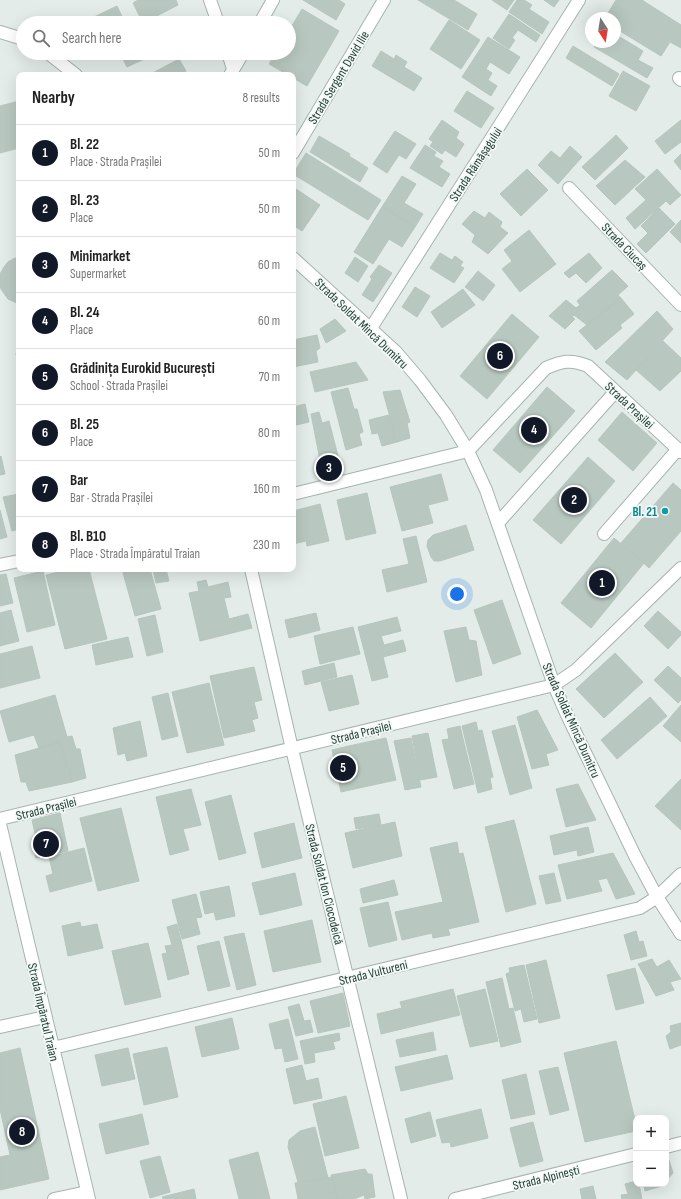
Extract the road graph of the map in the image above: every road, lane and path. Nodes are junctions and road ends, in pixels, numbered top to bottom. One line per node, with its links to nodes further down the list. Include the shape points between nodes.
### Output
1 (210, 0): 5 (street)
2 (273, 0): 6 (street)
3 (384, 0): 14 (street, Strada Sergent David Ilie)
4 (580, 0): 18 (street, Strada Rămășagului)
5 (216, 16)
6 (264, 16)
7 (0, 32): 8 (street)
8 (16, 37)
9 (57, 60): 12 (street)
10 (229, 60): 13 (street)
11 (239, 60): 13 (street)
12 (72, 72)
13 (232, 72)
14 (296, 148)
15 (569, 188): 17 (street, Strada Ciucaș)
16 (296, 261): 18 (street, Strada Soldat Mincă Dumitru)
17 (681, 305)
18 (371, 328): 20 (street, Strada Soldat Mincă Dumitru, via 420,380)
19 (616, 392): 20 (street, Strada Prașilei, via 588,366 568,361 557,363 546,368); 21 (street, Strada Prașilei); 23 (street)
20 (468, 451): 22 (street); 23 (street, Strada Soldat Mincă Dumitru)
21 (680, 451): 24 (street)
22 (296, 493)
23 (498, 523): 29 (street, Strada Soldat Mincă Dumitru)
24 (604, 534)
25 (16, 562): 26 (street)
26 (0, 565)
27 (681, 568): 29 (street, Strada Prașilei, via 576,670)
28 (252, 572): 30 (street, Strada Soldat Ion Ciocodeică)
29 (554, 685): 30 (street, Strada Prașilei); 34 (street, Strada Soldat Mincă Dumitru, via 635,856)
30 (292, 748): 31 (street, Strada Prașilei); 36 (street, Strada Soldat Ion Ciocodeică)
31 (0, 819)
32 (0, 824): 37 (street, Strada Împăratul Traian)
33 (681, 874): 34 (street, Strada Vultureni)
34 (657, 896): 35 (street, Strada Soldat Mincă Dumitru); 36 (street, Strada Vultureni, via 640,908)
35 (681, 934)
36 (348, 978): 39 (street, Strada Vultureni); 45 (street, Strada Soldat Ion Ciocodeică)
37 (46, 1017): 38 (street); 39 (street, Strada Împăratul Traian)
38 (0, 1026)
39 (53, 1048): 43 (street, Strada Împăratul Traian)
40 (681, 1143): 41 (street)
41 (669, 1146)
42 (633, 1155): 46 (street, Strada Alpinești)
43 (88, 1196): 44 (street)
44 (54, 1199)
45 (401, 1199)
46 (455, 1199)

